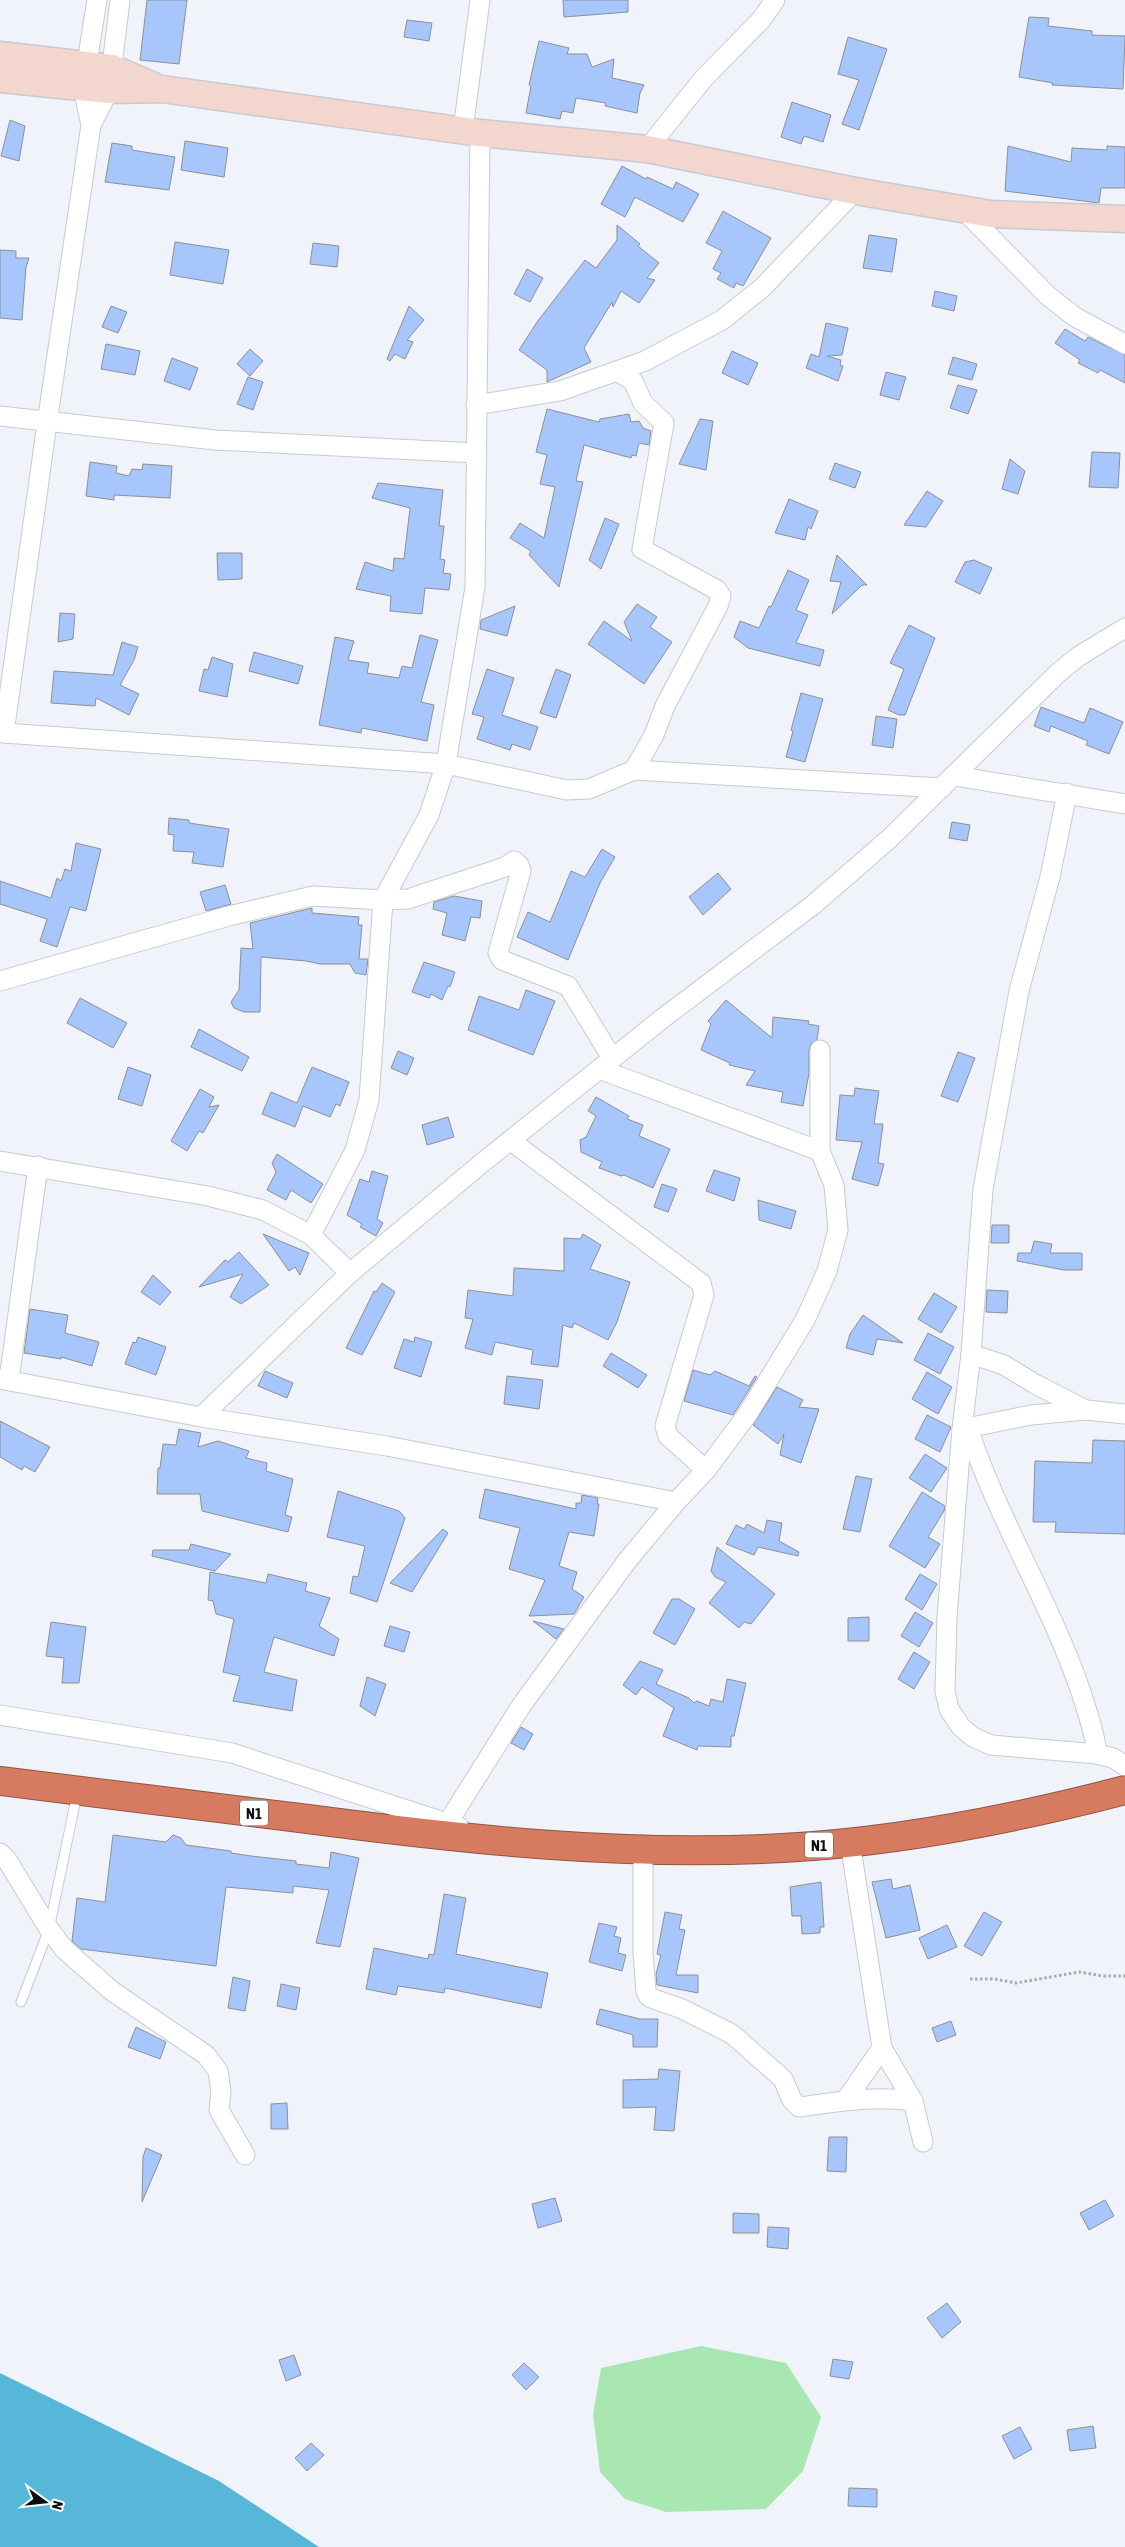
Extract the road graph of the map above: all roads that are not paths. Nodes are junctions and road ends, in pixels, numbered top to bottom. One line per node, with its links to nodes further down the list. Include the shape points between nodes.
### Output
1 (97, 0): 6 (street)
2 (120, 0): 6 (street)
3 (480, 0): 9 (street)
4 (775, 0): 10 (street, via 761,20 704,78)
5 (0, 55): 6 (street)
6 (98, 78): 7 (street); 8 (street); 8 (street); 9 (street)
7 (0, 79)
8 (91, 125): 18 (street)
9 (471, 131): 10 (street); 16 (street)
10 (647, 149): 11 (street)
11 (855, 191): 12 (street); 15 (street, via 762,288 722,320 645,361)
12 (963, 209): 13 (street, via 991,214); 14 (street, via 1047,295 1075,316)
13 (1125, 219)
14 (1125, 344)
15 (617, 371): 16 (street, via 560,390); 23 (street, via 633,381 643,403 664,423 642,548 717,590 720,596 718,606)
16 (476, 406): 19 (street)
17 (0, 416): 18 (street)
18 (47, 422): 19 (street, via 215,440); 21 (street)
19 (478, 453): 22 (street, via 475,587)
20 (1125, 628): 24 (street, via 1059,672)
21 (2, 733): 22 (street)
22 (446, 764): 23 (street, via 567,790 589,790); 27 (street, via 429,815)
23 (634, 770): 24 (street)
24 (948, 782): 25 (street); 30 (street, via 813,905)
25 (1067, 793): 26 (street); 37 (street, via 1050,877 1019,991 999,1093 983,1189)
26 (1125, 804)
27 (383, 900): 28 (street, via 313,896 230,916); 30 (street, via 408,899 447,888 514,861 520,865 498,954 502,960 568,986); 35 (street, via 369,1100 355,1150)
28 (0, 982)
29 (820, 1050): 32 (street)
30 (606, 1063): 31 (street); 32 (street)
31 (511, 1141): 36 (street); 43 (street, via 701,1283 704,1295 665,1426 668,1436)
32 (820, 1151): 43 (street, via 834,1185 837,1211 838,1230 827,1271 805,1320 775,1373)
33 (0, 1161): 34 (street)
34 (38, 1166): 35 (street, via 244,1205 263,1210); 38 (street)
35 (311, 1235): 36 (street)
36 (350, 1274): 41 (street)
37 (971, 1354): 39 (street, via 1004,1365); 42 (street)
38 (4, 1379): 41 (street)
39 (1086, 1410): 40 (street); 42 (street, via 1031,1415)
40 (1125, 1414)
41 (201, 1417): 44 (street, via 388,1446)
42 (965, 1428): 46 (street, via 983,1474 1071,1661 1092,1724); 46 (street, via 946,1625 945,1690 949,1709 973,1738 991,1745)
43 (706, 1470): 44 (street)
44 (676, 1502): 51 (street, via 627,1561 521,1706)
45 (0, 1715): 51 (street, via 232,1753)
46 (1097, 1754): 47 (street, via 1114,1758)
47 (1125, 1766)
48 (0, 1782): 50 (highway, N1)
49 (1125, 1790): 52 (highway, N1, via 1031,1815)
50 (78, 1791): 53 (highway, N1); 56 (lane)
51 (447, 1824): 53 (street)
52 (850, 1842): 54 (highway, N1, via 766,1849); 58 (street)
53 (508, 1844): 54 (highway, N1)
54 (643, 1849): 59 (street, via 643,1962 646,1991 650,1997 732,2034 783,2079 792,2100 799,2107)
55 (0, 1853): 56 (street)
56 (49, 1929): 57 (lane); 62 (street, via 64,1949 112,1991 206,2055 218,2071 219,2110)
57 (21, 2002)
58 (882, 2048): 59 (street); 60 (street)
59 (846, 2100): 60 (street, via 887,2097)
60 (913, 2101): 61 (street)
61 (923, 2142)
62 (245, 2155)

